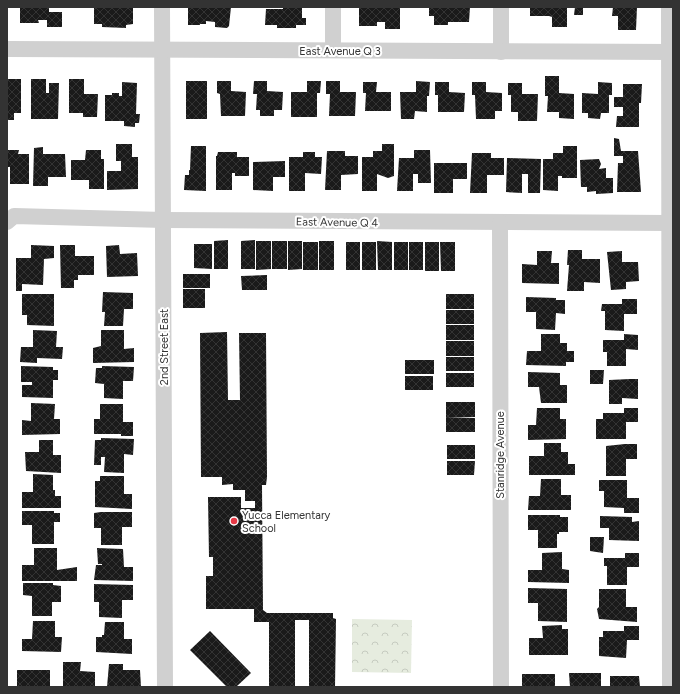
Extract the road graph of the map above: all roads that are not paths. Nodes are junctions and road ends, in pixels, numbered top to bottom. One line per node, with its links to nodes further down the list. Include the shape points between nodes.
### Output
1 (162, 7): 6 (street, 2nd Street East)
2 (333, 7): 7 (street)
3 (501, 7): 8 (street)
4 (669, 7): 9 (street)
5 (7, 49): 6 (street, East Avenue Q 3)
6 (162, 50): 7 (street, East Avenue Q 3); 10 (street, 2nd Street East)
7 (333, 50): 8 (street, East Avenue Q 3)
8 (501, 52): 9 (street, East Avenue Q 3)
9 (671, 52): 13 (street)
10 (164, 220): 11 (street, East Avenue Q 4, via 14,216); 12 (street, East Avenue Q 4); 14 (street, 2nd Street East)
11 (7, 222)
12 (500, 223): 13 (street, East Avenue Q 4); 15 (street, Stanridge Avenue)
13 (669, 224): 16 (street)
14 (165, 687)
15 (501, 687)
16 (670, 687)

